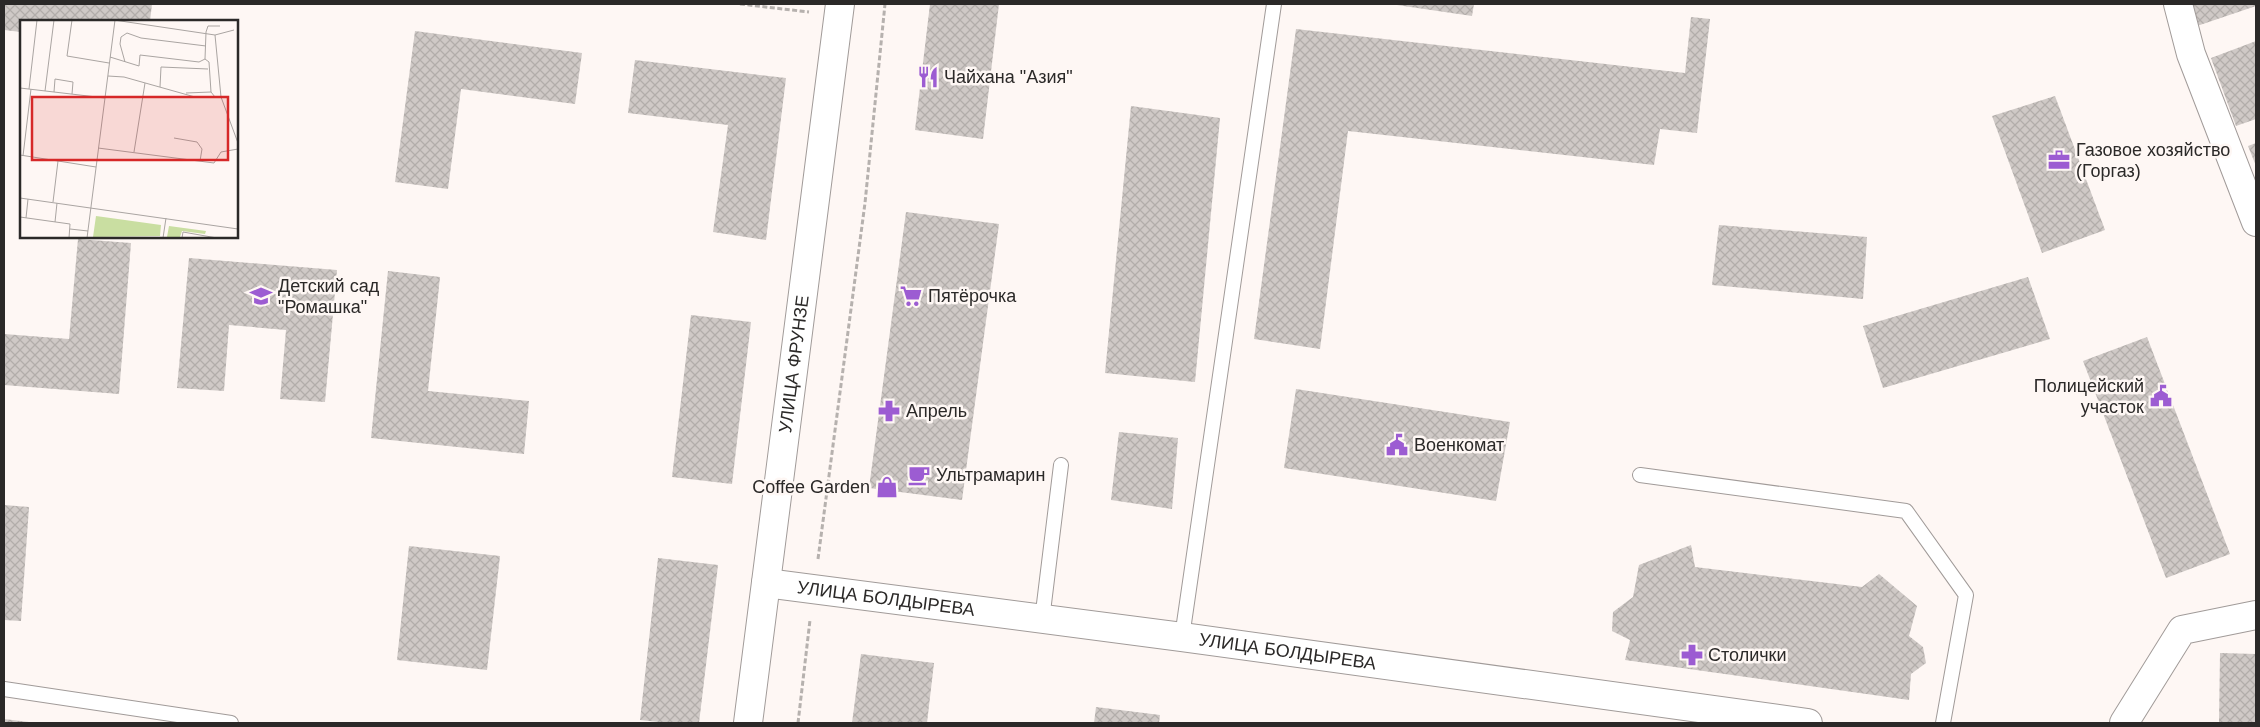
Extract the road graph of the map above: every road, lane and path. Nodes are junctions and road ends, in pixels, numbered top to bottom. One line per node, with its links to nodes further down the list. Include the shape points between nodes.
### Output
1 (834, 4): 8 (street, УЛИЦА ФРУНЗЕ)
2 (884, 4): 9 (path, via 865,203)
3 (1274, 4): 12 (lane)
4 (2178, 4): 5 (street, via 2191,54)
5 (2256, 222)
6 (1061, 465): 11 (lane)
7 (1640, 475): 18 (lane, via 1906,511 1966,595)
8 (766, 583): 9 (street, УЛИЦА БОЛДЫРЕВА); 15 (street, УЛИЦА ФРУНЗЕ)
9 (814, 589): 11 (street, УЛИЦА БОЛДЫРЕВА); 16 (path)
10 (2256, 615): 19 (street, via 2182,630)
11 (1042, 620): 12 (street, УЛИЦА БОЛДЫРЕВА)
12 (1182, 637): 17 (street, УЛИЦА БОЛДЫРЕВА)
13 (4, 689): 14 (lane)
14 (231, 723)
15 (748, 723)
16 (798, 723)
17 (1808, 723)
18 (1943, 723)
19 (2124, 723)

